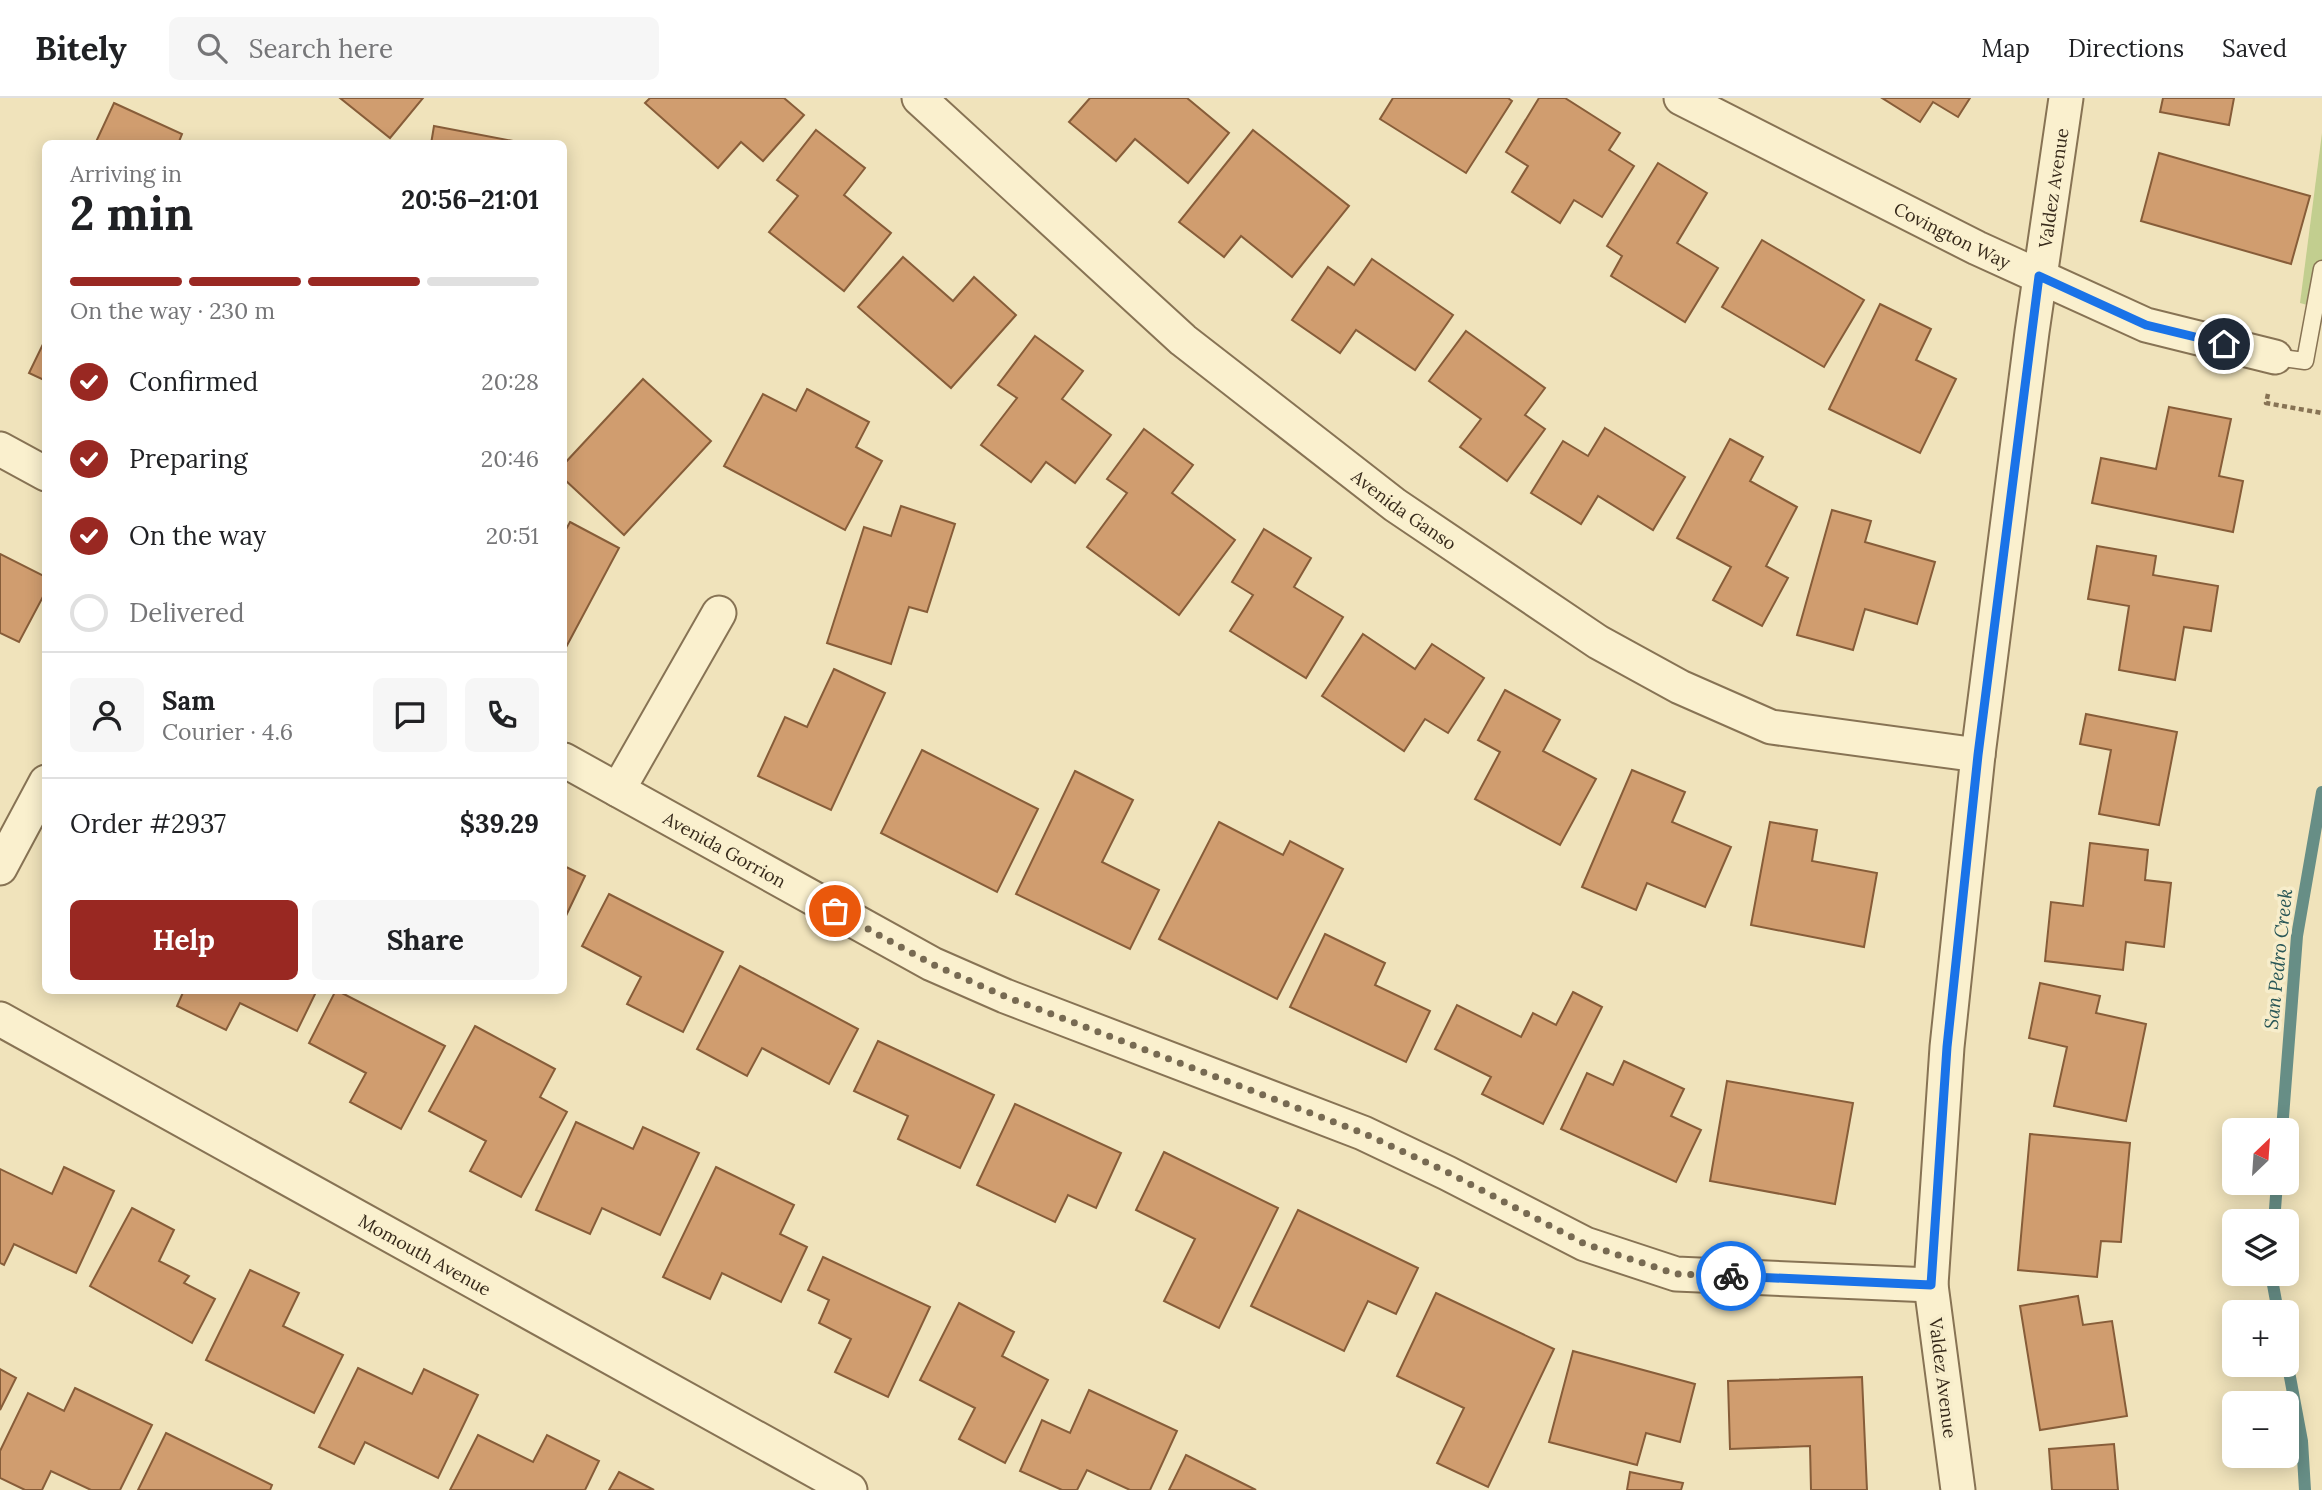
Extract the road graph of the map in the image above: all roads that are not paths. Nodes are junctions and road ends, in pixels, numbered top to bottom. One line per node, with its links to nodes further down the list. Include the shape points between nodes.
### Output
1 (919, 98): 10 (street, Avenida Ganso, via 1183,340 1395,505 1598,642 1680,687 1771,727)
2 (1681, 98): 5 (street, Covington Way)
3 (2066, 98): 5 (street, Valdez Avenue)
4 (2322, 269): 6 (lane, via 2305,361)
5 (2039, 276): 6 (street, Covington Way, via 2146,325); 10 (street, Valdez Avenue)
6 (2275, 356)
7 (0, 449): 8 (street)
8 (42, 472)
9 (719, 613): 13 (street)
10 (1978, 755): 16 (street, Valdez Avenue, via 1947,1047)
11 (567, 762): 13 (street, Avenida Gorrion)
12 (42, 789): 14 (street)
13 (618, 790): 16 (street, Avenida Gorrion, via 932,964 1363,1133 1585,1244 1676,1274)
14 (0, 868)
15 (0, 1019): 17 (street, Momouth Avenue)
16 (1931, 1285): 18 (street, Valdez Avenue)
17 (850, 1490)
18 (1958, 1490)

